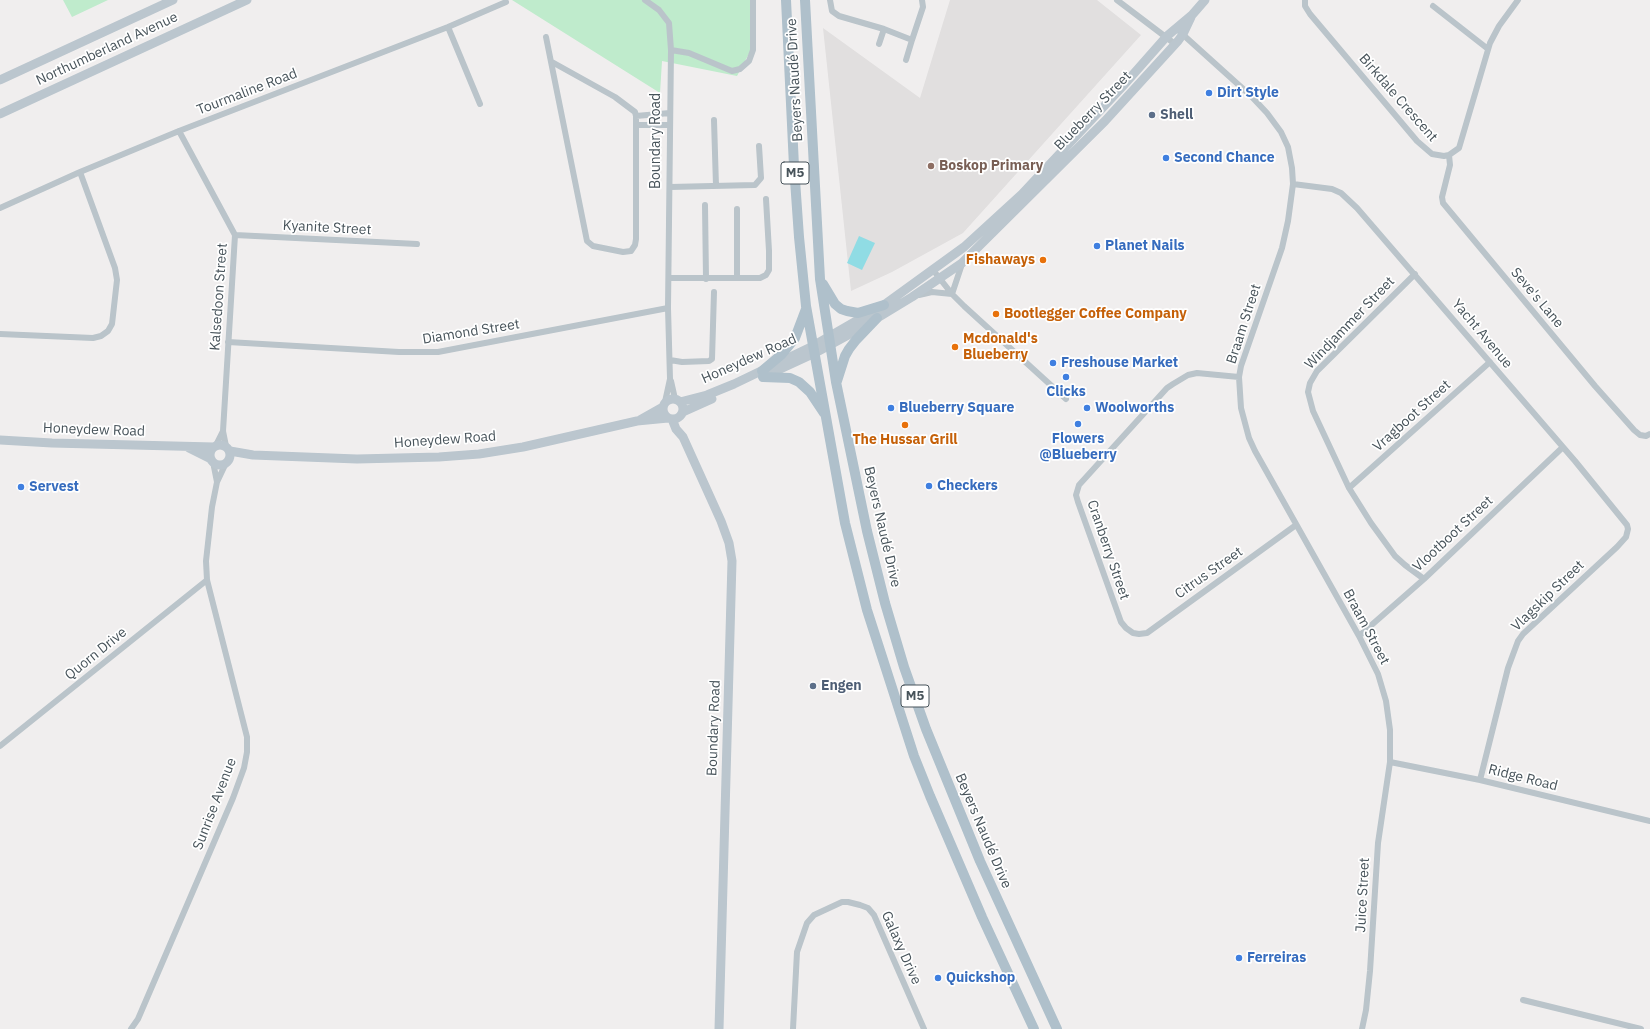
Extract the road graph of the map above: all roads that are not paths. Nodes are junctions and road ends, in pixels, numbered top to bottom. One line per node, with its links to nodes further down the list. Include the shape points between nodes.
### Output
1 (173, 0): 29 (street, Northumberland Avenue)
2 (247, 0): 32 (street, Northumberland Avenue)
3 (645, 0): 26 (street, Boundary Road, via 660,10 669,23)
4 (753, 0): 26 (street, via 753,50 749,61 740,69 732,71 688,53)
5 (786, 0): 62 (main road, Beyers Naudé Drive / M5, via 799,237)
6 (805, 0): 57 (main road, Beyers Naudé Drive / M5)
7 (830, 0): 18 (street, via 832,11 839,16)
8 (922, 0): 22 (street, via 923,7)
9 (1117, 0): 20 (street)
10 (1205, 0): 15 (street, Blueberry Street)
11 (1305, 0): 39 (street, Birkdale Crescent, via 1305,6 1310,14 1417,141 1432,154)
12 (1518, 0): 25 (street, Birkdale Crescent, via 1499,26)
13 (506, 2): 16 (street, Tourmaline Road)
14 (1433, 6): 25 (street)
15 (1192, 15): 17 (street, Blueberry Street); 19 (street, Blueberry Street)
16 (448, 27): 30 (street); 37 (street, Tourmaline Road)
17 (1175, 28): 19 (street, Braam Street); 20 (street, Blueberry Street)
18 (884, 30): 22 (street); 23 (street)
19 (1183, 34): 24 (street, Blueberry Street); 41 (street, Braam Street, via 1251,96 1281,132 1288,147)
20 (1167, 36): 24 (street); 51 (street, Blueberry Street, via 1018,198 978,236)
21 (546, 37): 28 (street)
22 (912, 40): 27 (street)
23 (879, 44)
24 (1175, 44): 50 (street, Blueberry Street, via 1104,121)
25 (1488, 49): 39 (street, Birkdale Crescent, via 1463,140 1459,148)
26 (671, 50): 31 (street, Boundary Road)
27 (906, 60)
28 (552, 62): 33 (street, via 615,96 632,108); 35 (street, via 586,235 593,246 623,252 631,251 635,245)
29 (0, 80)
30 (480, 104)
31 (670, 113): 33 (street); 36 (street, Boundary Road)
32 (0, 114)
33 (636, 116): 35 (street)
34 (714, 120): 43 (street)
35 (636, 125): 36 (street)
36 (670, 125): 42 (street, Boundary Road)
37 (179, 131): 40 (street, Tourmaline Road); 48 (street, Kalsedoon Street)
38 (759, 146): 43 (street, via 761,178 758,183)
39 (1449, 155): 83 (street, Seve's Lane, via 1450,165 1442,197 1443,203 1634,430 1640,435)
40 (80, 172): 46 (street, Tourmaline Road); 65 (street, via 115,268 117,280 112,324 101,336 93,338)
41 (1293, 184): 52 (street, Yacht Avenue, via 1332,189 1341,193); 72 (street, Braam Street, via 1282,248)
42 (670, 186): 43 (street); 53 (street, Boundary Road)
43 (716, 186)
44 (766, 200): 54 (street, via 769,270 760,278)
45 (705, 205): 56 (street)
46 (0, 208)
47 (737, 209): 54 (street)
48 (235, 235): 49 (street, Kyanite Street); 67 (street, Kalsedoon Street)
49 (418, 244)
50 (962, 263): 55 (street, Blueberry Street); 59 (street)
51 (933, 270): 55 (street); 61 (street, Blueberry Street)
52 (1415, 274): 70 (street, Yacht Avenue); 94 (street, Windjammer Street, via 1317,370 1310,383 1308,392 1313,411)
53 (670, 278): 56 (street); 63 (street, Boundary Road)
54 (737, 278): 56 (street)
55 (939, 278): 59 (street); 60 (street, Blueberry Street)
56 (706, 279)
57 (820, 279): 61 (main road, via 832,300 841,309 858,313); 66 (main road, Beyers Naudé Drive / M5)
58 (714, 292): 69 (street, via 712,358 702,362)
59 (952, 294): 60 (street, via 932,292); 75 (street)
60 (912, 297): 64 (street, Blueberry Street)
61 (884, 305): 66 (street, Blueberry Street)
62 (806, 306): 68 (main road, Beyers Naudé Drive / M5); 71 (main road, via 795,338)
63 (668, 308): 67 (street, Diamond Street, via 438,352 412,353); 69 (street, Boundary Road)
64 (877, 318): 66 (street, Blueberry Street); 74 (main road, via 849,349)
65 (0, 334)
66 (829, 341): 68 (street, Honeydew Road); 74 (main road, Beyers Naudé Drive / M5)
67 (228, 342): 82 (street, Kalsedoon Street)
68 (814, 350): 71 (street, Honeydew Road); 79 (main road, Beyers Naudé Drive / M5)
69 (670, 360): 73 (street, Boundary Road)
70 (1490, 362): 88 (street, Yacht Avenue); 94 (street, Vragboot Street)
71 (763, 374): 76 (street, Honeydew Road, via 707,395); 78 (street, Honeydew Road); 79 (main road, via 799,382 810,392)
72 (1239, 376): 95 (street, Braam Street, via 1241,408 1249,438); 99 (street, Cranberry Street, via 1198,373 1188,375 1167,388 1079,485 1078,502 1121,622)
73 (670, 379): 76 (street, Boundary Road); 77 (street, Boundary Road)
74 (836, 382): 111 (main road, Beyers Naudé Drive / M5, via 885,603 926,730 974,848)
75 (1066, 399)
76 (678, 401): 77 (street, via 670,399); 78 (street, via 683,408)
77 (664, 404): 80 (street, via 664,414); 81 (street, Honeydew Road)
78 (682, 413): 80 (street, via 678,418); 84 (street, Boundary Road)
79 (826, 417): 110 (main road, Beyers Naudé Drive / M5, via 845,523 867,610 914,756 982,917)
80 (670, 419): 81 (street, Honeydew Road); 84 (street, Boundary Road)
81 (637, 421): 90 (street, Honeydew Road, via 560,440 471,454 357,459)
82 (223, 431): 86 (street, Kalsedoon Street); 89 (street, Kalsedoon Street)
83 (1650, 434)
84 (683, 437): 107 (street, Boundary Road, via 726,536 732,561)
85 (0, 440): 87 (street, Honeydew Road)
86 (215, 446): 87 (street, Honeydew Road); 89 (street, via 221,444); 91 (street, via 211,451)
87 (186, 447): 91 (street, Honeydew Road)
88 (1562, 447): 96 (street, Yacht Avenue, via 1627,525); 97 (street, Vlootboot Street)
89 (228, 449): 90 (street, Honeydew Road); 92 (street, via 230,456)
90 (253, 455): 92 (street, Honeydew Road)
91 (212, 460): 92 (street, via 218,464); 93 (street, Sunrise Avenue)
92 (227, 462): 93 (street, Sunrise Avenue)
93 (217, 482): 98 (street, Sunrise Avenue, via 208,535)
94 (1350, 488): 97 (street, via 1395,556)
95 (1296, 525): 99 (street, Citrus Street, via 1147,633); 100 (street, Braam Street)
96 (1628, 533): 103 (street, Vlagskip Street, via 1617,547 1518,641 1508,668)
97 (1424, 578): 100 (street, Vlootboot Street)
98 (207, 580): 101 (street, Quorn Drive); 106 (street, Sunrise Avenue, via 245,731 247,752 244,768 230,805 138,1019)
99 (1133, 632)
100 (1359, 636): 102 (street, Braam Street, via 1378,674 1386,702 1390,730)
101 (0, 746)
102 (1390, 762): 103 (street, Ridge Road); 112 (street, Juice Street, via 1378,842 1370,970)
103 (1480, 780): 104 (street, Ridge Road)
104 (1650, 821)
105 (1523, 1000): 113 (street)
106 (131, 1029)
107 (720, 1029)
108 (793, 1029): 109 (street, Galaxy Drive, via 797,957 807,923 814,915 842,902 868,908 874,915)
109 (924, 1029)
110 (1034, 1029)
111 (1057, 1029)
112 (1362, 1029)
113 (1641, 1029)

